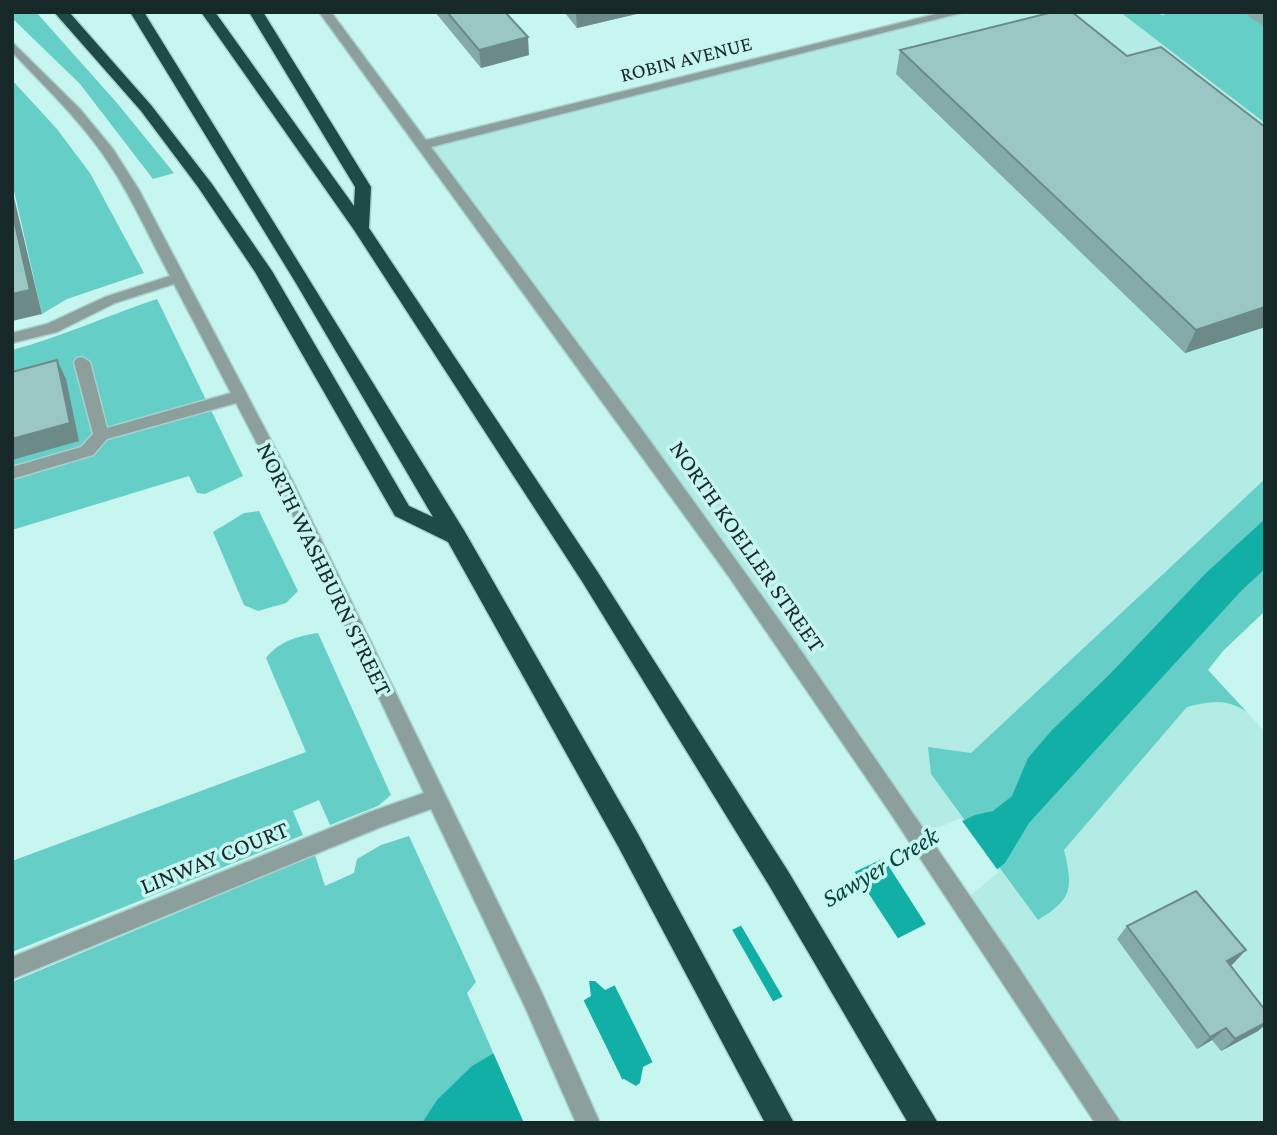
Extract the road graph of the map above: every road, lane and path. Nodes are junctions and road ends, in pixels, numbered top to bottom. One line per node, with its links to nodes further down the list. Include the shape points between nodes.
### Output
1 (61, 12): 19 (highway, via 146,108 204,184 263,271 402,511)
2 (137, 12): 19 (highway, via 259,205)
3 (208, 12): 12 (highway)
4 (256, 12): 12 (highway, via 363,187)
5 (325, 12): 11 (street, NORTH KOELLER STREET)
6 (960, 12): 7 (street, ROBIN AVENUE)
7 (929, 16): 11 (street, ROBIN AVENUE)
8 (12, 45): 9 (street, NORTH WASHBURN STREET)
9 (31, 64): 10 (street); 13 (street, NORTH WASHBURN STREET, via 108,152)
10 (12, 69)
11 (422, 145): 25 (street, NORTH KOELLER STREET, via 678,491 907,818)
12 (361, 228): 24 (highway, via 590,577 779,879)
13 (178, 278): 14 (street, via 110,300 52,328); 16 (street, NORTH WASHBURN STREET)
14 (12, 338)
15 (82, 362): 17 (street)
16 (240, 396): 17 (street); 20 (street, NORTH WASHBURN STREET)
17 (101, 435): 18 (street, via 87,451)
18 (12, 473)
19 (458, 538): 23 (highway)
20 (437, 798): 21 (street, LINWAY COURT); 22 (street, NORTH WASHBURN STREET)
21 (12, 968)
22 (588, 1123)
23 (780, 1123)
24 (924, 1123)
25 (1109, 1123)

